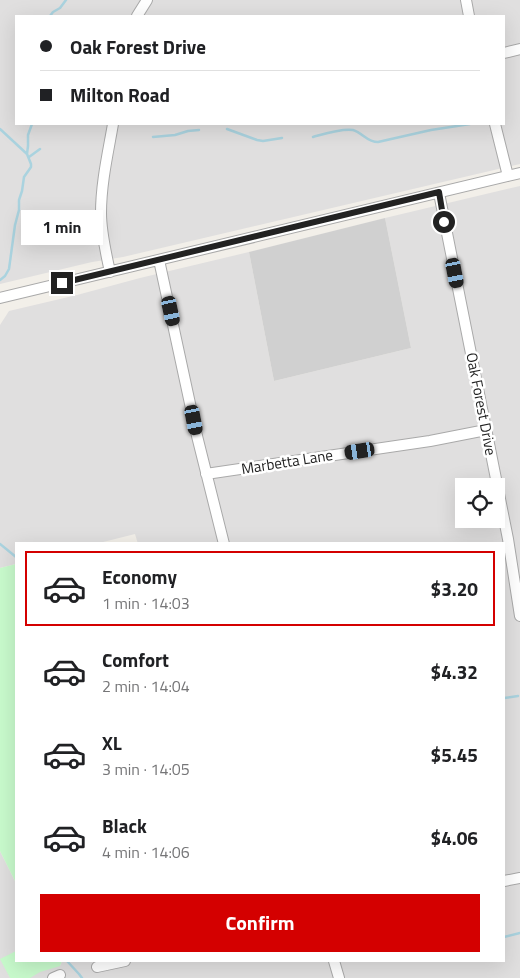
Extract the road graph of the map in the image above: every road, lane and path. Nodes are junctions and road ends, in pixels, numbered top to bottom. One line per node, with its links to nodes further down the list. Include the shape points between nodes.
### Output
1 (147, 0): 3 (street)
2 (466, 0): 4 (street)
3 (138, 15)
4 (470, 15)
5 (520, 49): 6 (street)
6 (505, 53)
7 (114, 125): 13 (street, via 101,214)
8 (495, 125): 10 (street)
9 (520, 173): 10 (street)
10 (508, 176): 11 (street)
11 (439, 192): 12 (street); 15 (street, Oak Forest Drive)
12 (159, 260): 13 (street); 16 (street)
13 (110, 272): 14 (street)
14 (0, 298)
15 (486, 430): 16 (street, Marbetta Lane); 18 (street, Oak Forest Drive)
16 (206, 474): 17 (street)
17 (223, 542)
18 (517, 580): 19 (street, Oak Forest Drive)
19 (520, 616)
20 (520, 878): 21 (street)
21 (505, 881)
22 (120, 962): 24 (street)
23 (334, 962): 25 (street)
24 (97, 967)
25 (339, 978)

